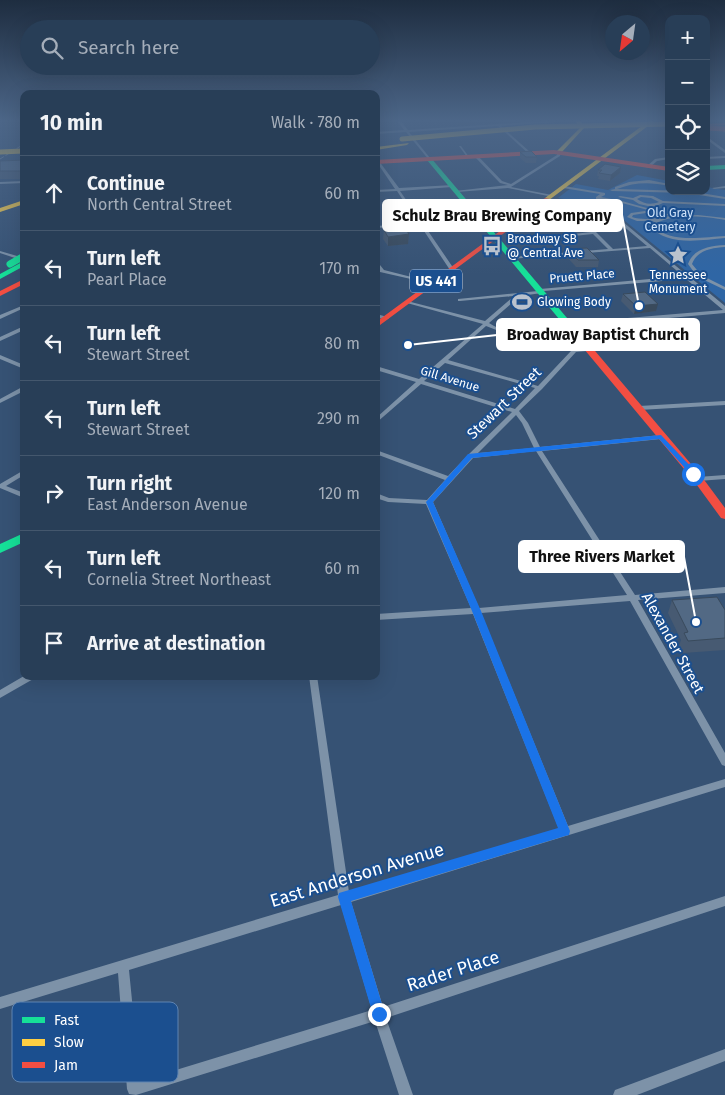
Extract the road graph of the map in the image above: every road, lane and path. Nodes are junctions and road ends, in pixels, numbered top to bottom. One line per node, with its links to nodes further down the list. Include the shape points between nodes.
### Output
1 (387, 171): 14 (street)
2 (439, 171): 13 (main road)
3 (489, 171): 9 (street)
4 (534, 171): 9 (street)
5 (585, 171): 10 (main road, US 441)
6 (20, 182): 7 (street)
7 (0, 183)
8 (665, 185): 16 (street, via 634,181 612,190)
9 (510, 186): 13 (street); 19 (street)
10 (564, 187): 17 (street); 19 (main road, US 441)
11 (725, 187): 12 (street)
12 (714, 188)
13 (455, 189): 14 (street); 30 (main road)
14 (399, 190): 15 (street); 31 (street)
15 (380, 191)
16 (665, 191)
17 (603, 194): 21 (street); 27 (street, via 597,198)
18 (706, 195): 20 (street)
19 (550, 197): 24 (street); 36 (main road, US 441)
20 (725, 198)
21 (634, 199): 22 (street, via 648,205); 22 (street, via 648,196)
22 (662, 202): 25 (street)
23 (20, 203): 26 (main road)
24 (590, 205): 33 (street, via 580,216); 38 (street, via 604,208)
25 (725, 205)
26 (0, 210)
27 (675, 217): 28 (street); 29 (street)
28 (656, 219): 28 (street, via 637,220 628,216 647,212 657,215); 35 (street, via 651,225 653,229 670,237)
29 (725, 219)
30 (480, 220): 31 (street); 36 (main road)
31 (421, 224): 32 (street); 44 (street)
32 (380, 227)
33 (594, 233): 34 (street); 39 (street)
34 (556, 236)
35 (725, 236)
36 (496, 238): 41 (main road); 44 (main road, US 441)
37 (725, 246): 45 (street, via 706,249 692,257 692,268)
38 (650, 247): 39 (street); 46 (street)
39 (612, 250): 41 (street)
40 (0, 252): 42 (street)
41 (512, 258): 51 (main road)
42 (13, 268): 49 (main road)
43 (380, 268): 48 (street, via 382,271)
44 (452, 269): 48 (main road, US 441)
45 (698, 276): 46 (street, Pruett Place); 50 (street)
46 (686, 277): 51 (street, Pruett Place); 58 (street)
47 (20, 283): 52 (main road)
48 (433, 283): 55 (main road, US 441)
49 (0, 285)
50 (725, 289)
51 (541, 291): 53 (street, Pruett Place); 63 (main road)
52 (0, 294)
53 (519, 294): 54 (street, Pruett Place); 62 (street)
54 (460, 300)
55 (409, 302): 59 (street); 61 (main road, US 441)
56 (452, 307): 59 (street)
57 (20, 308): 60 (street)
58 (725, 310): 63 (street)
59 (446, 312): 62 (street)
60 (0, 316)
61 (381, 317)
62 (486, 323): 67 (street); 69 (street)
63 (568, 326): 66 (main road)
64 (20, 330): 65 (street)
65 (0, 339)
66 (589, 349): 67 (street); 77 (main road)
67 (575, 350): 73 (street, Stewart Street)
68 (0, 357): 70 (street)
69 (445, 361): 72 (street); 73 (street)
70 (20, 364)
71 (380, 369): 72 (street, Gill Avenue)
72 (421, 382): 78 (street, Gill Avenue); 79 (street)
73 (540, 388): 78 (street, Stewart Street)
74 (20, 390): 75 (street)
75 (0, 402)
76 (725, 403): 77 (street)
77 (639, 408): 80 (main road)
78 (516, 411): 81 (street, Alexander Street); 83 (street, Stewart Street)
79 (380, 418)
80 (661, 437): 81 (street); 87 (main road)
81 (538, 450): 83 (street); 96 (street, Alexander Street)
82 (380, 453): 86 (street)
83 (470, 456): 86 (street, Stewart Street)
84 (20, 474): 88 (street)
85 (725, 477): 87 (street)
86 (449, 479): 91 (street, Stewart Street)
87 (698, 479): 92 (main road)
88 (0, 486): 89 (street)
89 (20, 494)
90 (380, 497): 91 (street)
91 (430, 502): 97 (street)
92 (725, 516)
93 (20, 539): 94 (main road)
94 (0, 549)
95 (725, 590): 96 (street)
96 (632, 597): 97 (street); 102 (street, Alexander Street)
97 (476, 611): 98 (street); 104 (street)
98 (380, 617)
99 (25, 680): 101 (street)
100 (314, 680): 105 (street)
101 (0, 694)
102 (725, 762)
103 (725, 784): 104 (street, East Anderson Avenue)
104 (565, 831): 105 (street, East Anderson Avenue)
105 (344, 897): 107 (street, East Anderson Avenue); 110 (street)
106 (725, 901): 110 (street, Rader Place)
107 (123, 965): 108 (street, Rader Place); 109 (street, East Anderson Avenue)
108 (126, 1002)
109 (0, 1003)
110 (379, 1014): 112 (street, Rader Place); 115 (street)
111 (725, 1055): 116 (street)
112 (178, 1076)
113 (133, 1082): 114 (street, Rader Place, via 134,1089)
114 (157, 1082)
115 (406, 1095)
116 (620, 1095)

